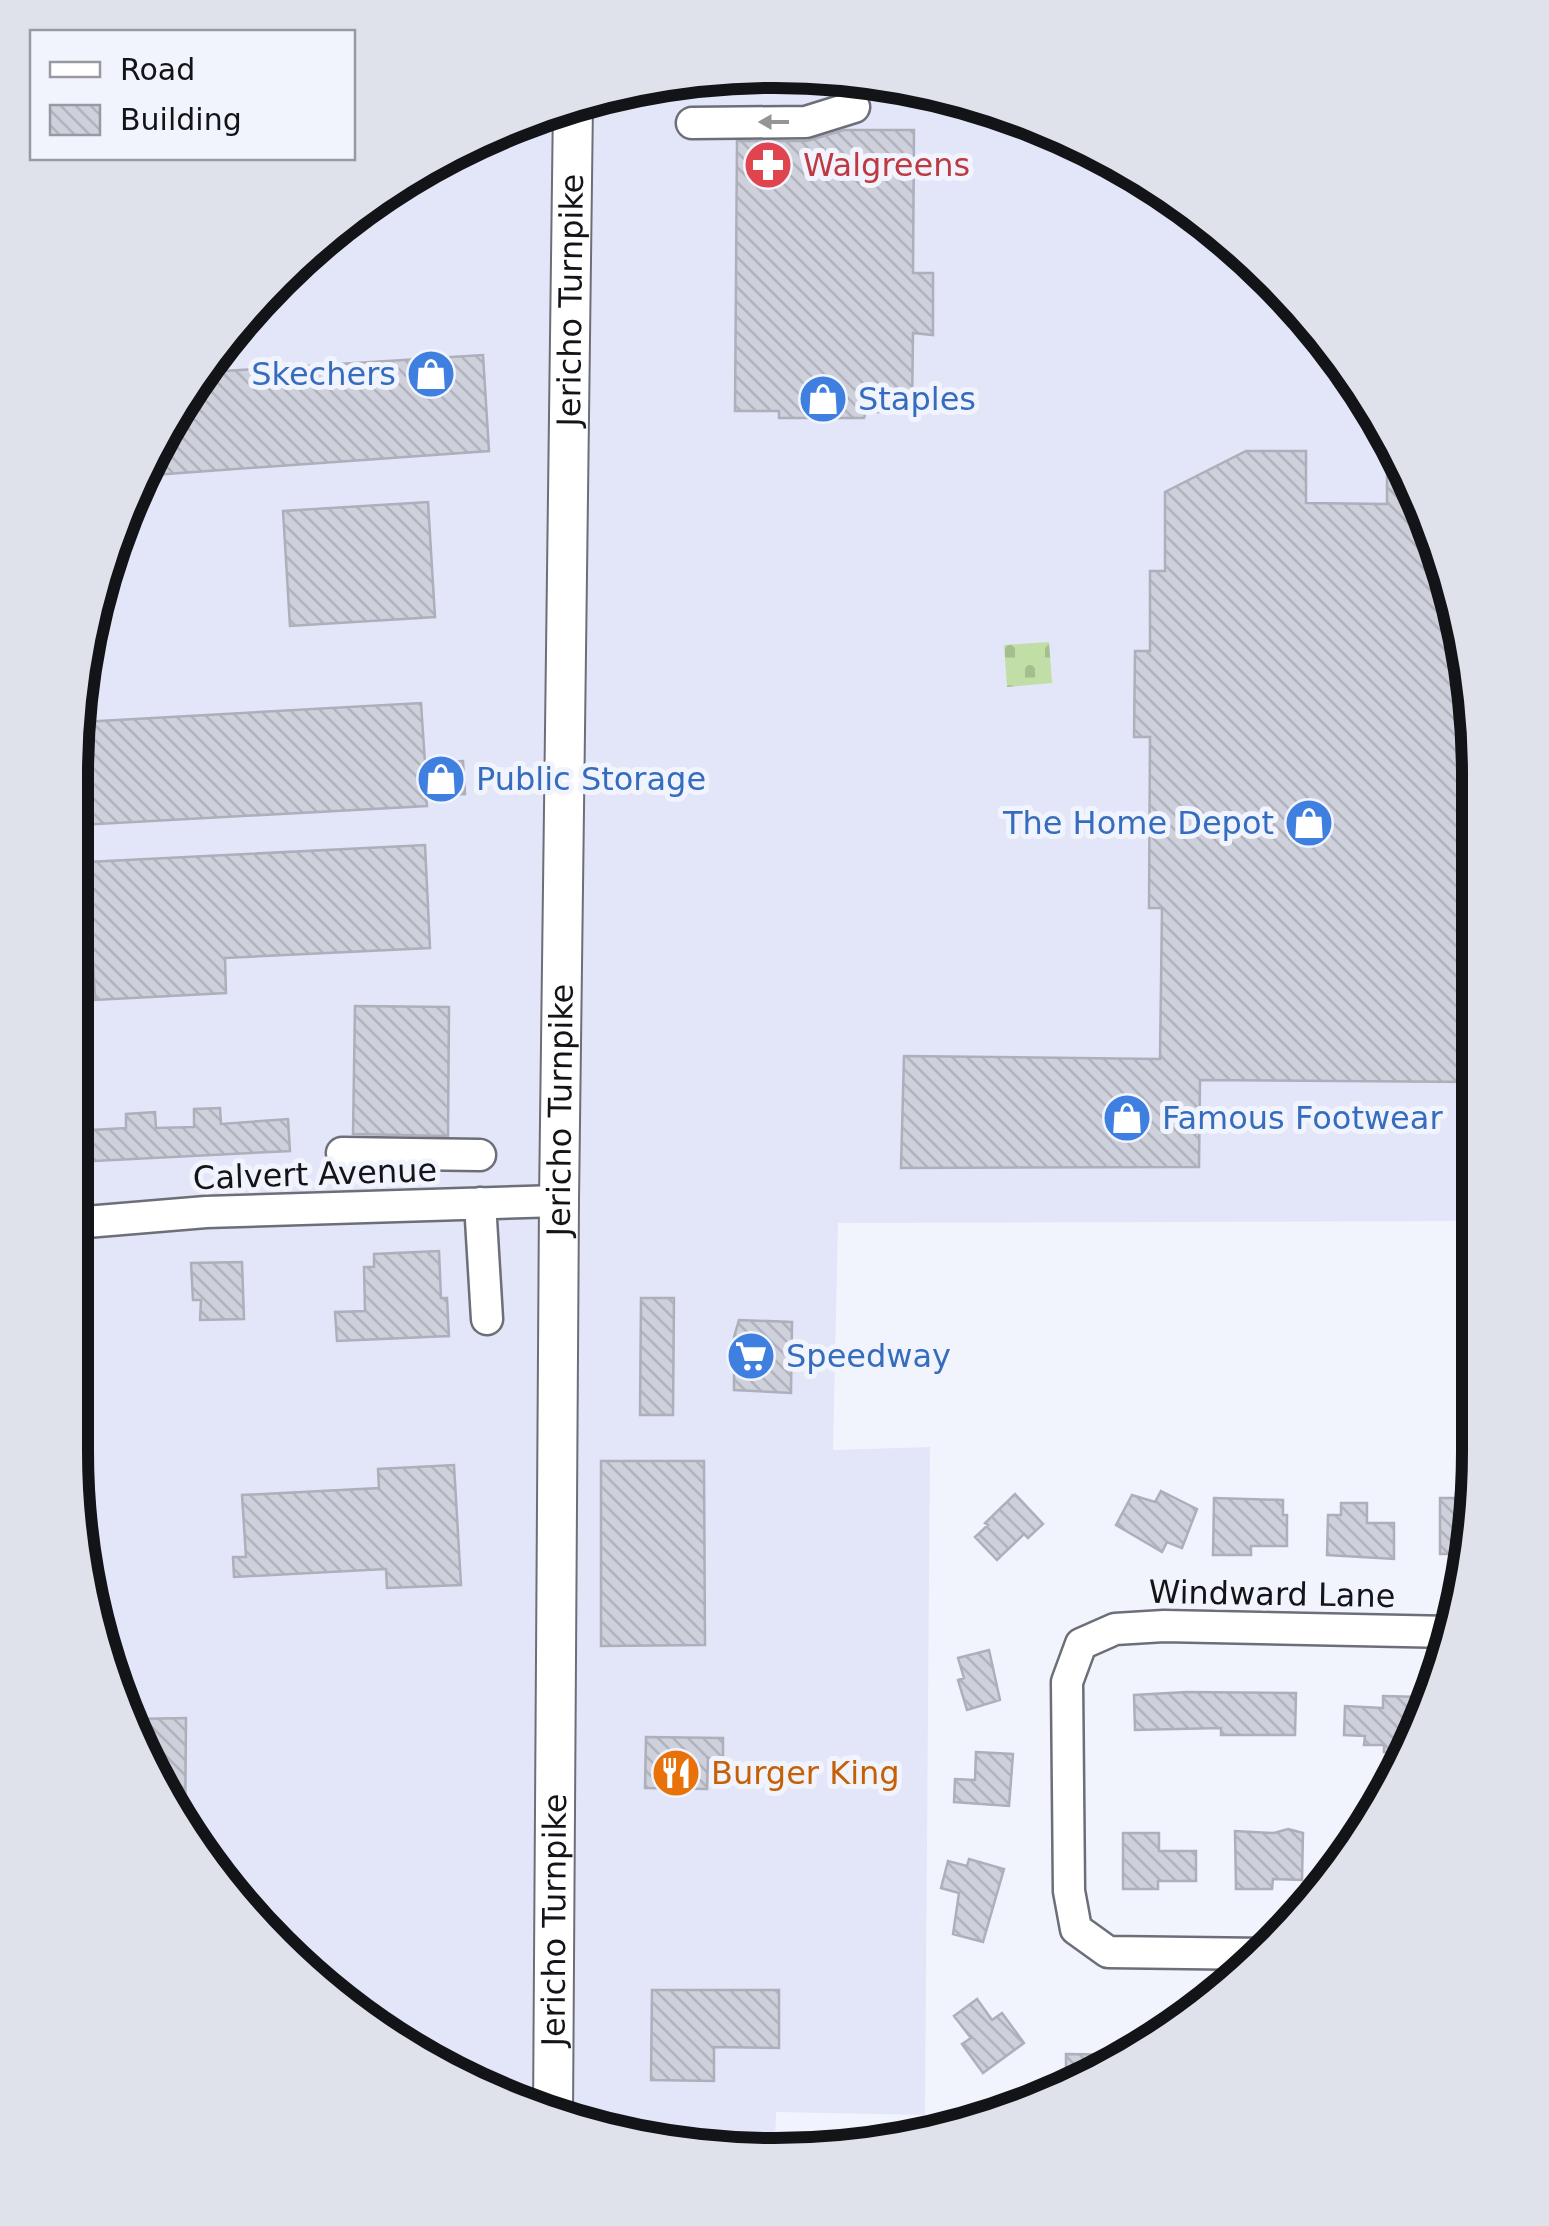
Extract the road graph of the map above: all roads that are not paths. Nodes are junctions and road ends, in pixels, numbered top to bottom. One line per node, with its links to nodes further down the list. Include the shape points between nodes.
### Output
1 (854, 106): 3 (street, one-way to 3, via 806,122)
2 (573, 118): 6 (main road, Jericho Turnpike)
3 (692, 123)
4 (342, 1153): 5 (street)
5 (480, 1155)
6 (559, 1201): 7 (street, Calvert Avenue); 12 (main road, Jericho Turnpike)
7 (480, 1202): 8 (street, Calvert Avenue); 9 (street)
8 (88, 1222)
9 (487, 1319)
10 (1437, 1632): 11 (street, Windward Lane, via 1164,1626 1115,1629 1081,1644 1067,1682 1069,1892 1076,1929 1108,1952)
11 (1242, 1954)
12 (553, 2102)

